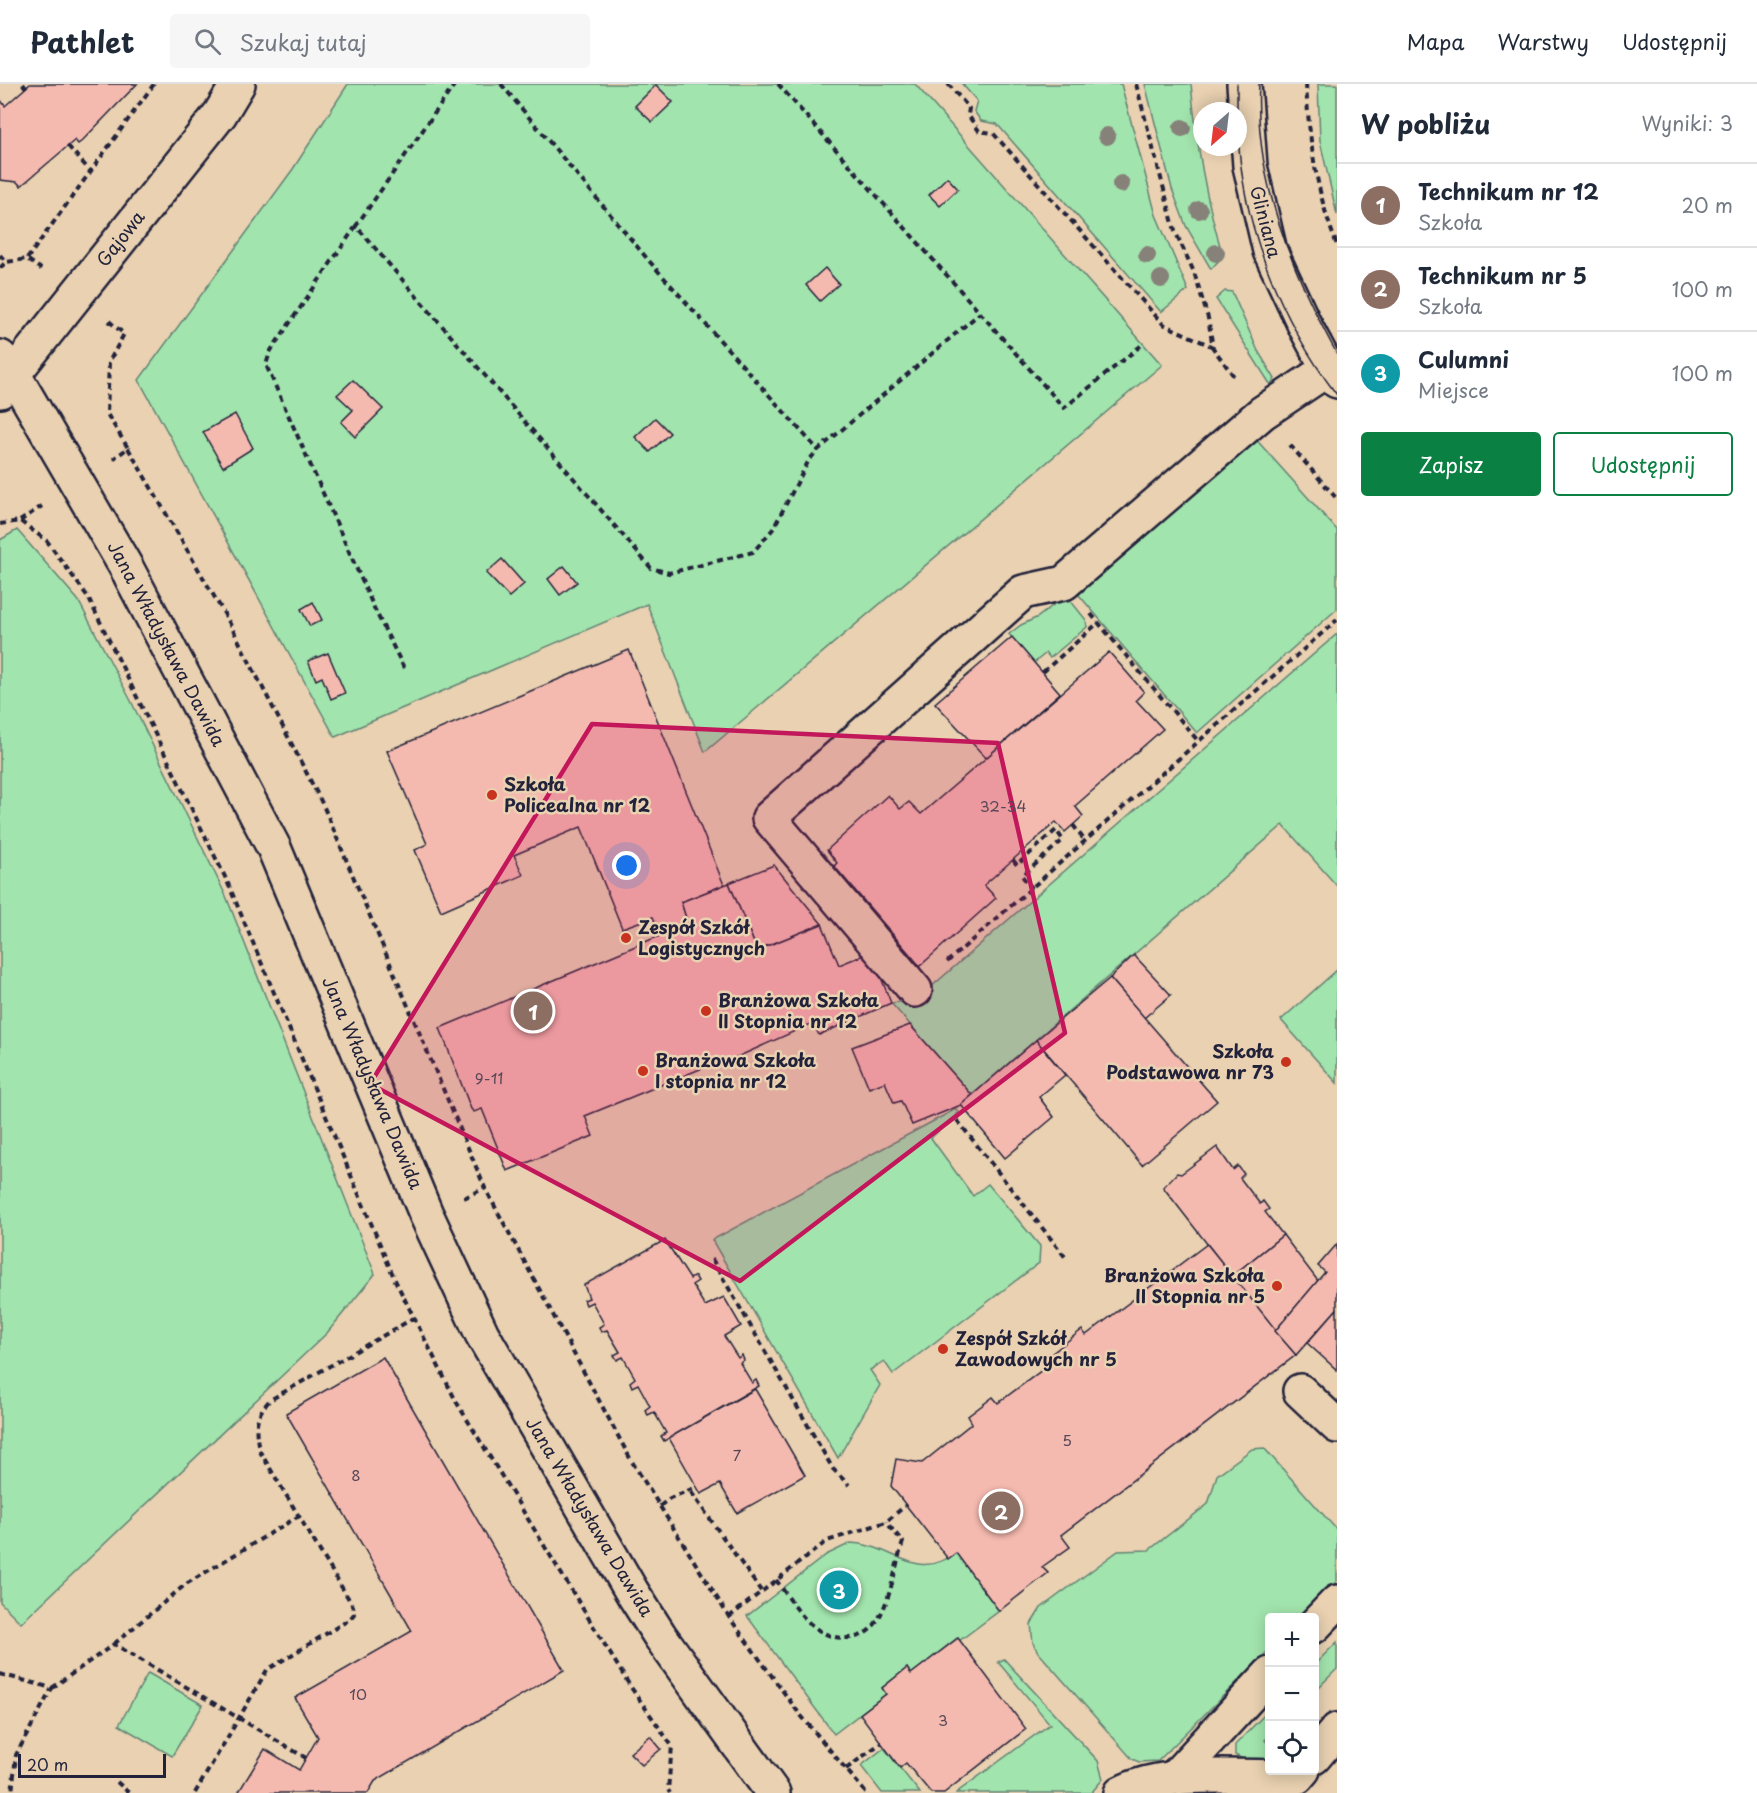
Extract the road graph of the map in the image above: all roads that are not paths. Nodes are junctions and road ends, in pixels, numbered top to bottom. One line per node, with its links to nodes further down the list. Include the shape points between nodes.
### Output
1 (238, 84): 3 (street, Gajowa, via 220,114 76,297)
2 (1244, 84): 4 (street, Gliniana, via 1250,166 1270,251)
3 (5, 374): 15 (street, Jana Władysława Dawida, via 77,483 126,567 274,848 426,1214 482,1334 632,1592)
4 (1332, 375): 5 (street, via 1262,413 1064,583 1023,592 769,818)
5 (915, 990)
6 (1300, 1391): 7 (street)
7 (1337, 1426)
8 (1337, 1602): 9 (street)
9 (1319, 1621)
10 (1265, 1678): 14 (street)
11 (1337, 1730): 12 (street)
12 (1319, 1751)
13 (1299, 1775): 14 (street)
14 (1174, 1778): 16 (street)
15 (773, 1793)
16 (1121, 1793)

